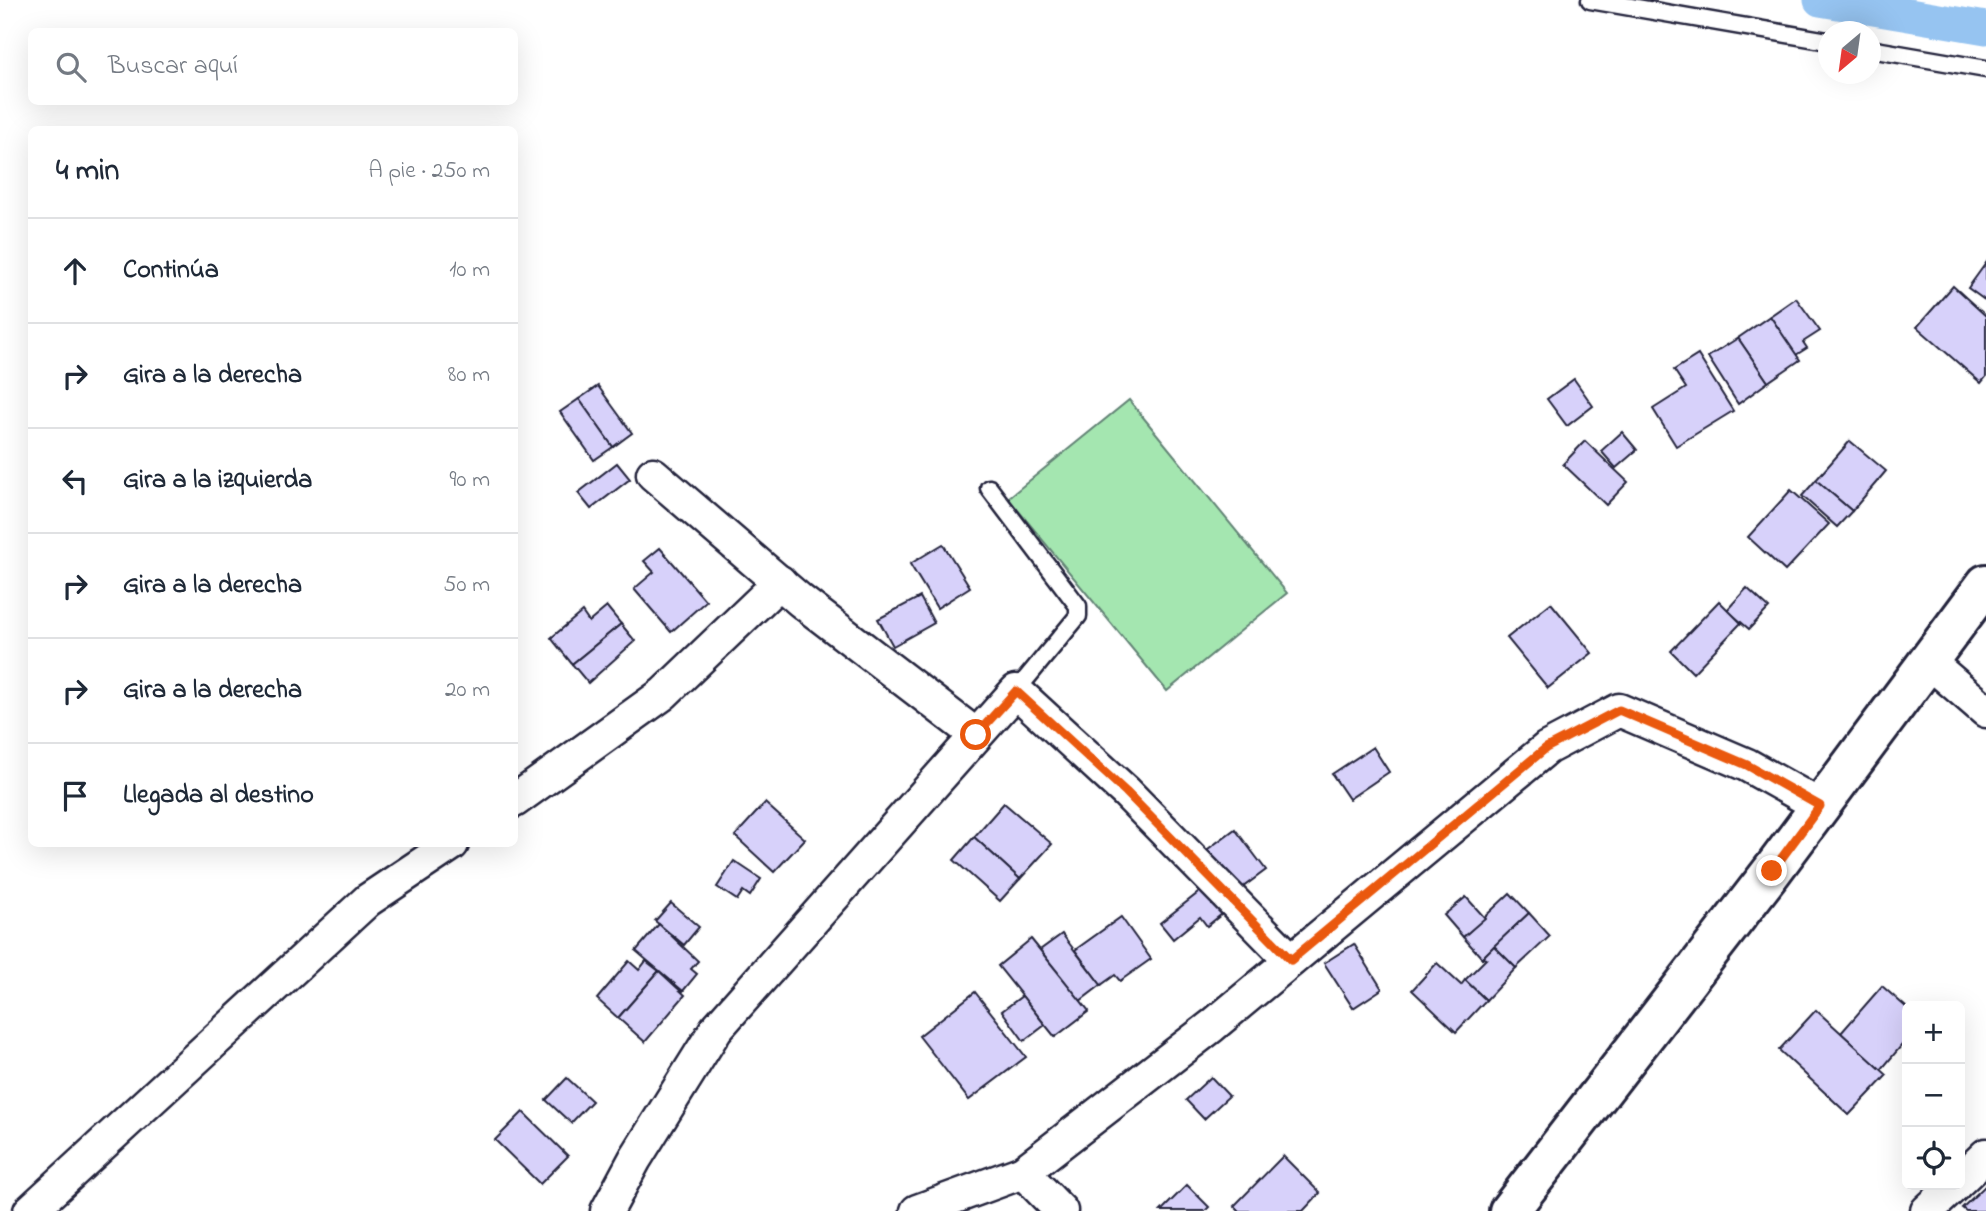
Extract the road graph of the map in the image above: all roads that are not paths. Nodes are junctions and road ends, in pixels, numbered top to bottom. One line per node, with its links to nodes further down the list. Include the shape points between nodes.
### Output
1 (1590, 0): 2 (lane)
2 (1818, 39)
3 (1881, 51): 4 (lane)
4 (1986, 69)
5 (653, 474): 7 (street)
6 (989, 488): 10 (lane, via 1078,606 1078,616)
7 (780, 582): 12 (street); 13 (street, via 663,694)
8 (1986, 584): 9 (main road)
9 (1928, 661): 11 (street); 14 (main road)
10 (1016, 691): 12 (street); 16 (street, via 1126,792)
11 (1986, 711)
12 (976, 735): 22 (street, via 716,1030)
13 (518, 797)
14 (1820, 806): 16 (street, via 1747,765 1619,710 1546,748); 25 (main road)
15 (448, 847): 21 (street, via 368,900)
16 (1291, 960): 18 (street)
17 (1986, 1155): 19 (street)
18 (1023, 1172): 23 (street); 24 (street)
19 (1965, 1175)
20 (1950, 1190): 26 (street)
21 (30, 1211)
22 (607, 1211)
23 (917, 1211)
24 (1061, 1211)
25 (1509, 1211)
26 (1927, 1211)

